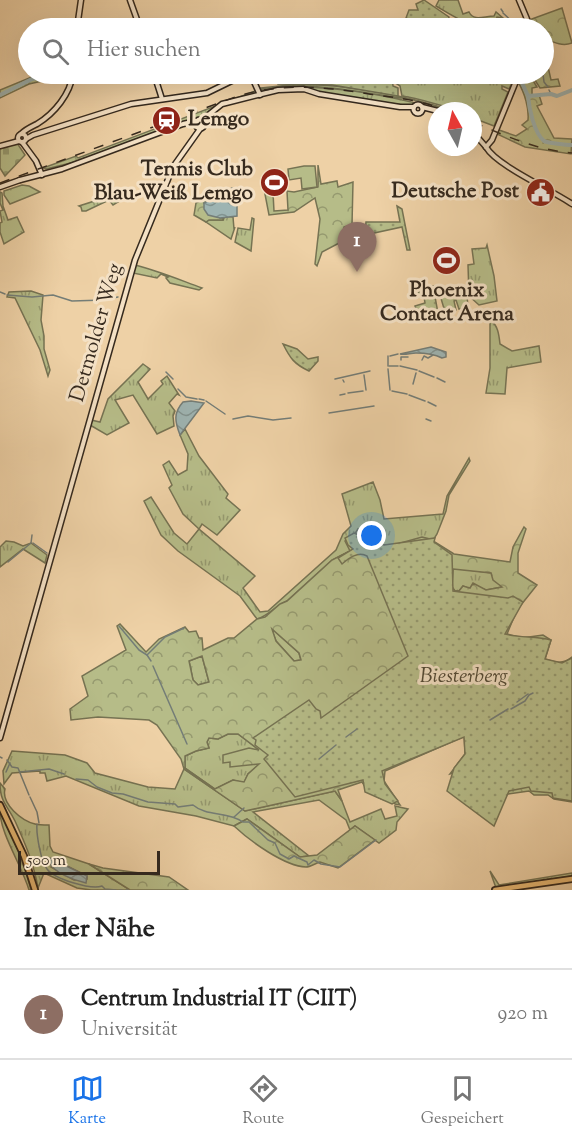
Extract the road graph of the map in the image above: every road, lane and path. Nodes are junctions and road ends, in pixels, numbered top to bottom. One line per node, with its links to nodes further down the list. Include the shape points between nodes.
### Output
1 (81, 0): 4 (street)
2 (130, 0): 5 (street)
3 (519, 0): 6 (street)
4 (78, 18)
5 (136, 18)
6 (527, 18)
7 (70, 84): 19 (street, via 62,100)
8 (158, 84): 13 (street)
9 (226, 84): 13 (street, via 207,93)
10 (254, 84): 12 (street)
11 (515, 84): 24 (street)
12 (260, 95): 14 (street, via 302,89); 17 (street, via 217,106)
13 (162, 99): 20 (street, via 122,106)
14 (414, 108): 16 (street, via 419,105); 16 (street, via 417,114)
15 (428, 108): 16 (street)
16 (422, 109)
17 (203, 121): 18 (street); 18 (street, Detmolder Weg, via 204,126)
18 (197, 126): 25 (street, via 186,123); 28 (street, Detmolder Weg, via 166,181 135,260)
19 (29, 128): 20 (street); 21 (street)
20 (32, 134): 21 (street)
21 (22, 138): 23 (street); 25 (street)
22 (482, 142): 24 (street)
23 (0, 146)
24 (485, 146): 27 (street, via 493,155)
25 (41, 174): 26 (street)
26 (0, 187)
27 (572, 204)
28 (0, 738)
29 (0, 800): 31 (main road)
30 (0, 806): 31 (main road)
31 (6, 816): 33 (main road)
32 (572, 879): 34 (main road)
33 (35, 890)
34 (495, 890)

